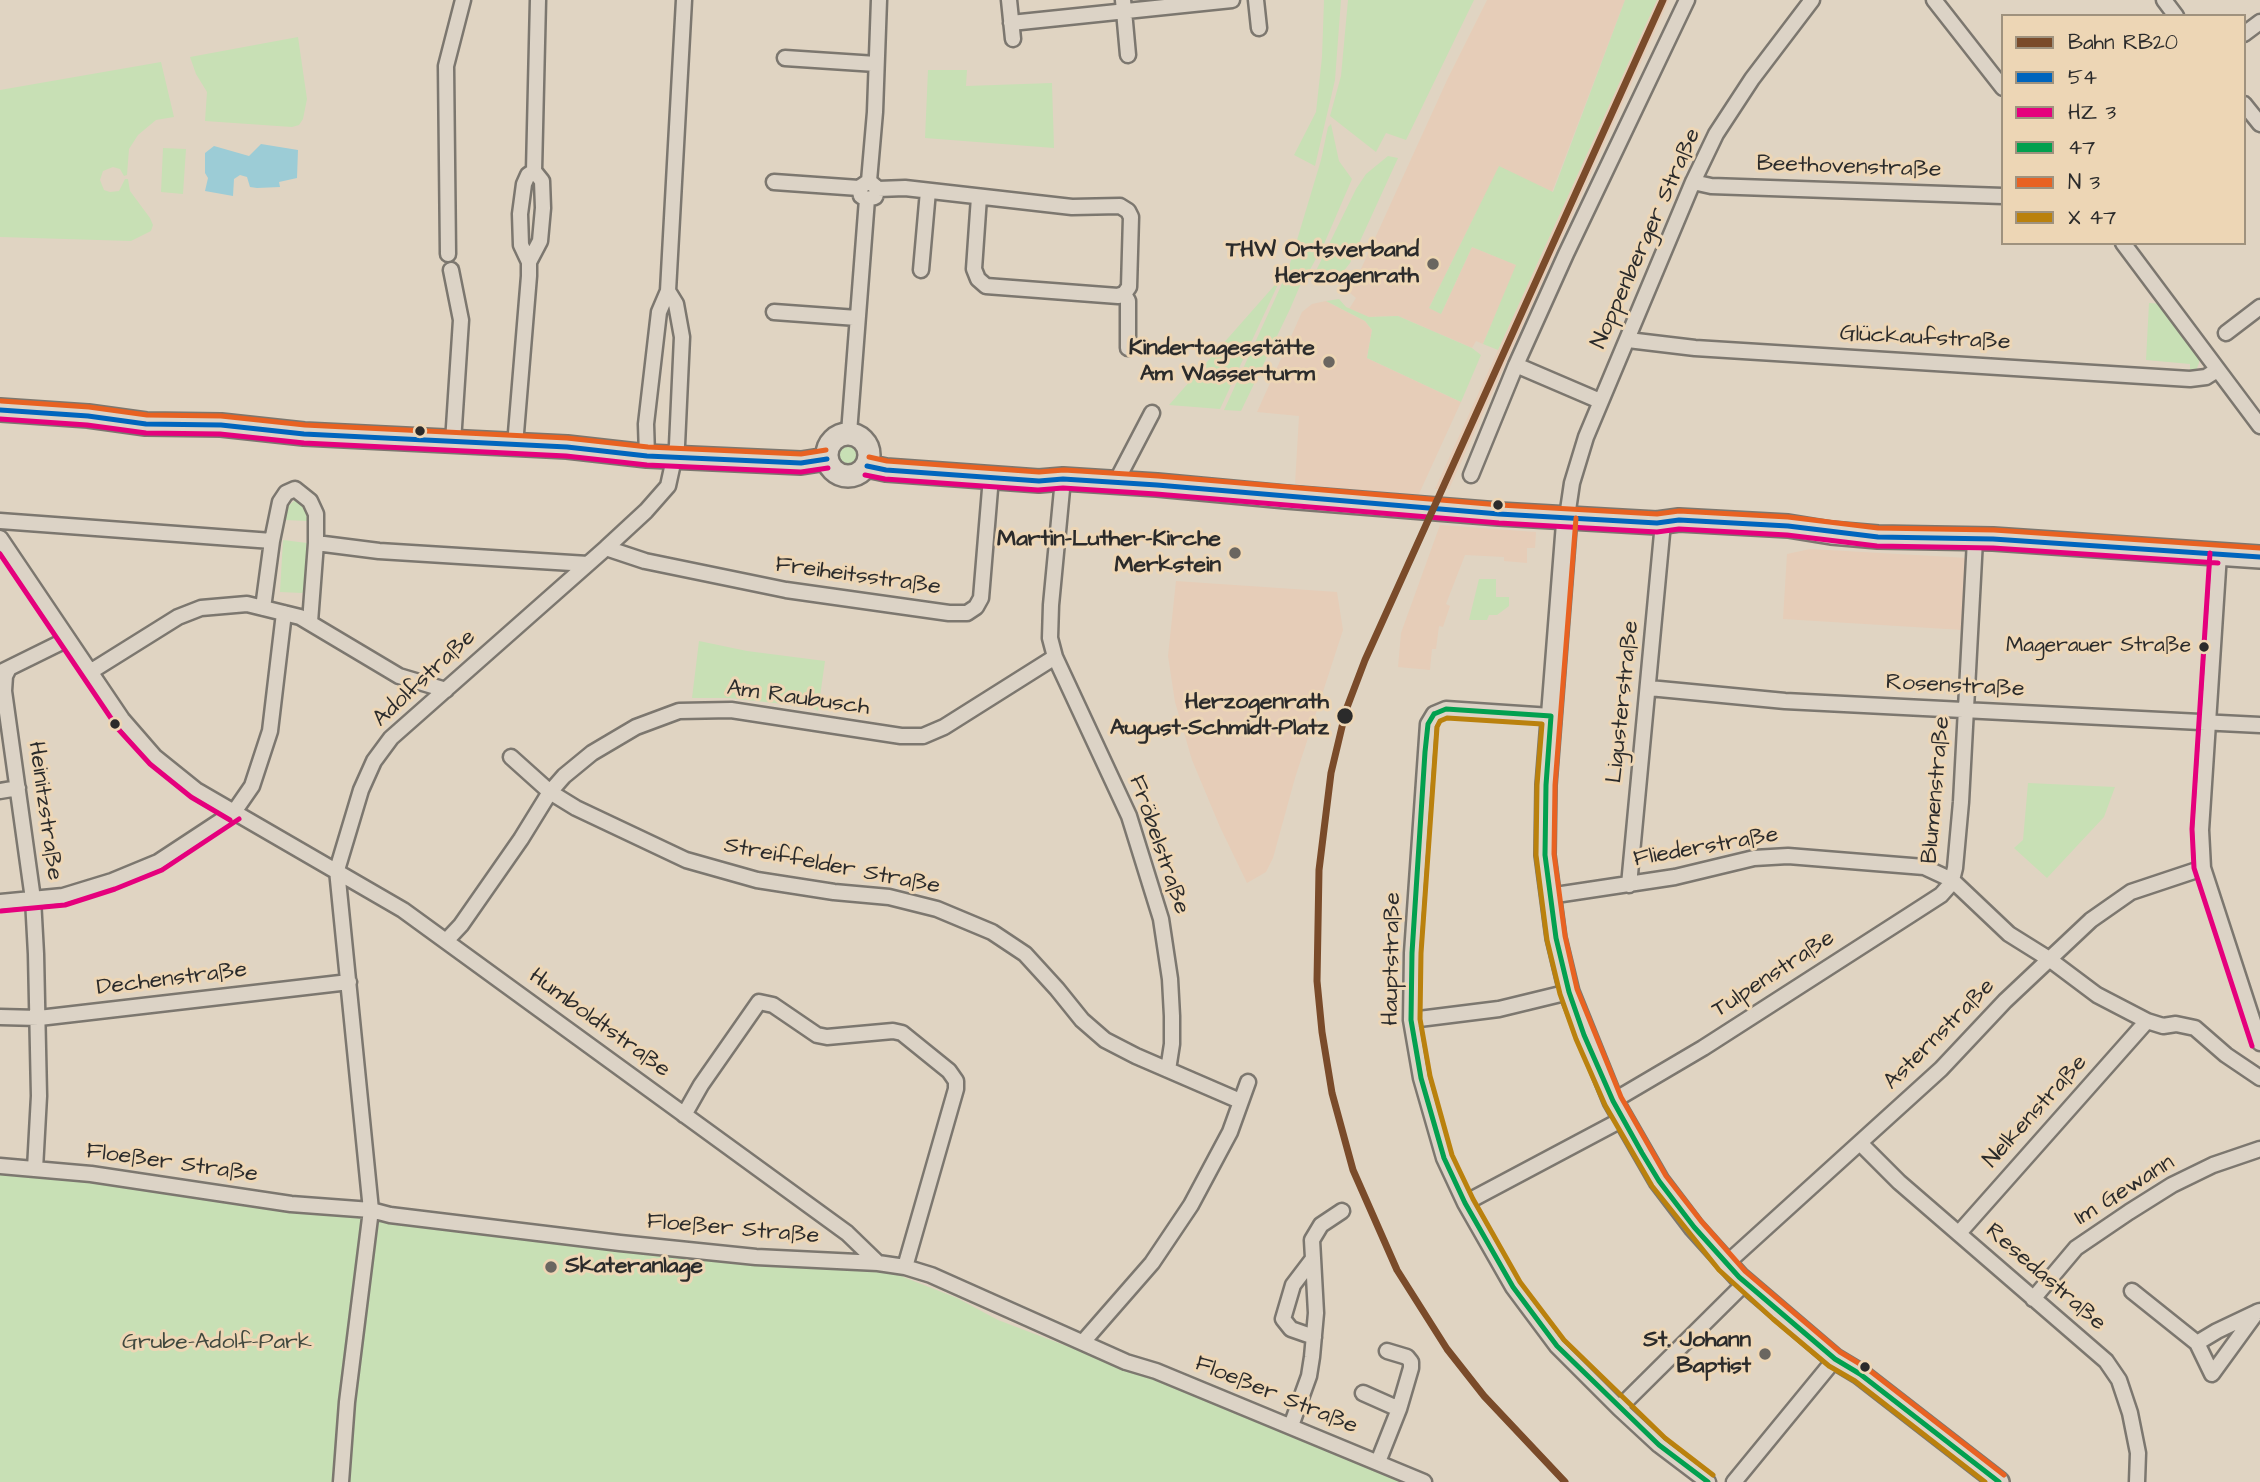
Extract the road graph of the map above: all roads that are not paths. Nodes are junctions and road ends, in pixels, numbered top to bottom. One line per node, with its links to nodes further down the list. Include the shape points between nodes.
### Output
1 (463, 0): 29 (street, via 446,66)
2 (538, 0): 21 (street)
3 (684, 0): 33 (street)
4 (879, 0): 17 (street)
5 (1009, 0): 12 (street)
6 (1232, 0): 11 (street)
7 (1255, 0): 13 (street)
8 (1687, 0): 41 (street)
9 (1812, 0): 23 (street, Noppenberger Straße, via 1716,134)
10 (1934, 0): 18 (street)
11 (1124, 6): 12 (street); 15 (street)
12 (1012, 23): 14 (street)
13 (1259, 28)
14 (1013, 38)
15 (1128, 55)
16 (785, 58): 17 (street)
17 (876, 64): 24 (street)
18 (2001, 85)
19 (2246, 106): 20 (street)
20 (2260, 124)
21 (534, 171): 30 (street, via 541,181 543,208 540,241); 30 (street, via 524,184 520,214 521,245)
22 (774, 182): 24 (street)
23 (1693, 182): 26 (street, Beethovenstraße); 39 (street, Noppenberger Straße)
24 (868, 189): 25 (street); 37 (street)
25 (928, 191): 27 (street); 32 (street)
26 (2001, 196)
27 (979, 197): 34 (street, via 974,268 986,286); 34 (street, via 1072,207 1119,206 1128,211 1131,262 1129,287)
28 (2124, 245): 42 (street)
29 (448, 254)
30 (529, 262): 49 (street)
31 (451, 270): 48 (street, via 461,320)
32 (921, 270)
33 (668, 291): 50 (street, via 659,313 646,424); 51 (street, Adolfstraße, via 676,304 682,337)
34 (1124, 293): 40 (street)
35 (2260, 307): 38 (street)
36 (774, 312): 37 (street)
37 (857, 318): 47 (street)
38 (2226, 333)
39 (1628, 340): 42 (street, Glückaufstraße, via 2190,379); 43 (street, Noppenberger Straße)
40 (1128, 348)
41 (1516, 365): 43 (street); 54 (street)
42 (2217, 370): 46 (street)
43 (1600, 401): 58 (street, Noppenberger Straße, via 1572,483)
44 (0, 410): 48 (main road, via 146,424)
45 (1152, 413): 57 (street)
46 (2260, 426)
47 (849, 433): 52 (main road, via 832,440); 53 (main road, via 867,444)
48 (453, 442): 49 (main road)
49 (515, 445): 50 (main road)
50 (647, 456): 51 (main road)
51 (674, 457): 52 (main road, via 801,463); 65 (street, Adolfstraße, via 668,486)
52 (827, 459): 53 (main road, via 845,476 858,474)
53 (867, 466): 55 (main road)
54 (1471, 475)
55 (991, 477): 56 (main road); 65 (street, Freiheitsstraße, via 981,598 967,612 786,590 645,561)
56 (1063, 480): 57 (main road); 73 (street, Fröbelstraße, via 1051,605 1050,638)
57 (1116, 482): 58 (main road)
58 (1567, 517): 60 (main road); 79 (main road)
59 (0, 521): 63 (street)
60 (1663, 523): 62 (main road, via 1679,520); 76 (street, Ligusterstraße)
61 (0, 538): 72 (street, Humboldtstraße)
62 (1975, 540): 66 (main road); 78 (street, Blumenstraße)
63 (272, 541): 64 (street, via 280,502 295,489 310,501 316,514); 69 (street)
64 (316, 543): 68 (street); 71 (street)
65 (606, 548): 68 (street, Adolfstraße)
66 (2219, 554): 67 (main road); 80 (street)
67 (2260, 557)
68 (588, 564): 77 (street, Adolfstraße)
69 (263, 608): 70 (street); 75 (street, via 247,604 201,608 178,617)
70 (284, 612): 71 (street); 86 (street, via 270,731 252,786)
71 (310, 622): 77 (street, via 399,676)
72 (68, 639): 74 (street); 75 (street, Humboldtstraße)
73 (1055, 657): 85 (street, Am Raubusch, via 923,736 731,710 679,711 636,727 592,753); 103 (street, Fröbelstraße, via 1129,816 1161,919 1172,1016)
74 (4, 671): 83 (street, Heinitzstraße)
75 (90, 672): 86 (street, Humboldtstraße, via 125,724 155,757 196,790)
76 (1649, 688): 78 (street, Rosenstraße, via 1785,701); 90 (street, Ligusterstraße)
77 (446, 690): 88 (street, Adolfstraße, via 391,738 374,761)
78 (1966, 710): 80 (street, Rosenstraße); 89 (street, Blumenstraße)
79 (1551, 716): 91 (main road, via 1545,827); 100 (street, Hauptstraße, via 1446,709 1434,714 1428,724)
80 (2207, 721): 81 (street, Rosenstraße); 87 (street)
81 (2260, 725)
82 (511, 757): 85 (street, Streiffelder Straße)
83 (18, 788): 84 (street); 92 (street, Heinitzstraße)
84 (0, 791)
85 (551, 792): 94 (street, Am Raubusch); 103 (street, Streiffelder Straße, via 686,860 757,880 889,897 937,909 992,932 1025,954 1105,1040)
86 (234, 812): 88 (street, Humboldtstraße); 92 (street, via 158,862 63,896)
87 (2203, 868): 95 (street, Asternstraße, via 2130,891); 102 (street)
88 (337, 870): 94 (street, Humboldtstraße); 96 (street, Adolfstraße)
89 (1952, 880): 90 (street, Fliederstraße, via 1924,866 1788,856 1754,858); 95 (street, Blumenstraße, via 2009,934); 107 (street, Tulpenstraße, via 1941,895)
90 (1629, 885): 91 (street, Fliederstraße)
91 (1549, 897): 97 (main road)
92 (33, 899): 93 (street); 99 (street, Heinitzstraße)
93 (0, 902)
94 (446, 941): 108 (street, Humboldtstraße)
95 (2049, 959): 101 (street, Blumenstraße, via 2097,995); 110 (street, Asternstraße)
96 (349, 982): 99 (street, Dechenstraße); 115 (street, Adolfstraße)
97 (1569, 992): 100 (street, via 1499,1009); 107 (main road)
98 (0, 1017): 99 (street, Dechenstraße)
99 (39, 1018): 113 (street, Heinitzstraße)
100 (1411, 1020): 114 (street, Hauptstraße, via 1421,1078 1444,1158)
101 (2147, 1021): 104 (street, Blumenstraße, via 2195,1028); 117 (street, Nelkenstraße)
102 (2260, 1043)
103 (1168, 1070): 106 (street, Streiffelder Straße)
104 (2260, 1078)
105 (1248, 1082): 106 (street)
106 (1240, 1101): 127 (street, via 1215,1161 1161,1252)
107 (1613, 1101): 109 (main road)
108 (684, 1115): 119 (street, Humboldtstraße, via 847,1233); 121 (street, via 759,1002 773,1005 817,1035 902,1033 948,1071 957,1089)
109 (1623, 1119): 114 (street); 120 (main road, via 1659,1181)
110 (1861, 1144): 117 (street, Resedastraße); 120 (street, Asternstraße)
111 (2260, 1149): 124 (street, Im Gewann, via 2213,1165 2129,1212 2076,1248)
112 (0, 1166): 113 (street, Floeßer Straße)
113 (35, 1169): 115 (street, Floeßer Straße)
114 (1465, 1203): 132 (street, Hauptstraße, via 1513,1287 1558,1346)
115 (371, 1210): 119 (street, Floeßer Straße, via 756,1257); 136 (street, Adolfstraße)
116 (1342, 1211): 118 (street, via 1316,1231)
117 (1959, 1233): 124 (street, Resedastraße)
118 (1312, 1260): 126 (street); 126 (street, via 1293,1285 1283,1319 1291,1329)
119 (878, 1263): 121 (street, Floeßer Straße)
120 (1727, 1264): 122 (main road)
121 (905, 1267): 127 (street, Floeßer Straße)
122 (1745, 1283): 130 (main road); 132 (street)
123 (2132, 1291): 128 (street)
124 (2034, 1299): 141 (street, Resedastraße, via 2091,1346 2119,1380 2138,1453)
125 (2258, 1312): 128 (street); 128 (street, via 2212,1374)
126 (1314, 1337): 134 (street, via 1309,1376)
127 (1083, 1342): 134 (street, Floeßer Straße)
128 (2197, 1343)
129 (1387, 1350): 133 (street, via 1411,1362)
130 (1835, 1359): 139 (street); 140 (main road)
131 (1363, 1393): 133 (street)
132 (1619, 1408): 138 (street, Hauptstraße)
133 (1399, 1409): 135 (street)
134 (1291, 1426): 135 (street, Floeßer Straße)
135 (1378, 1462): 137 (street, Floeßer Straße)
136 (341, 1482)
137 (1424, 1482)
138 (1708, 1482)
139 (1734, 1482)
140 (1999, 1482)
141 (2137, 1482)

